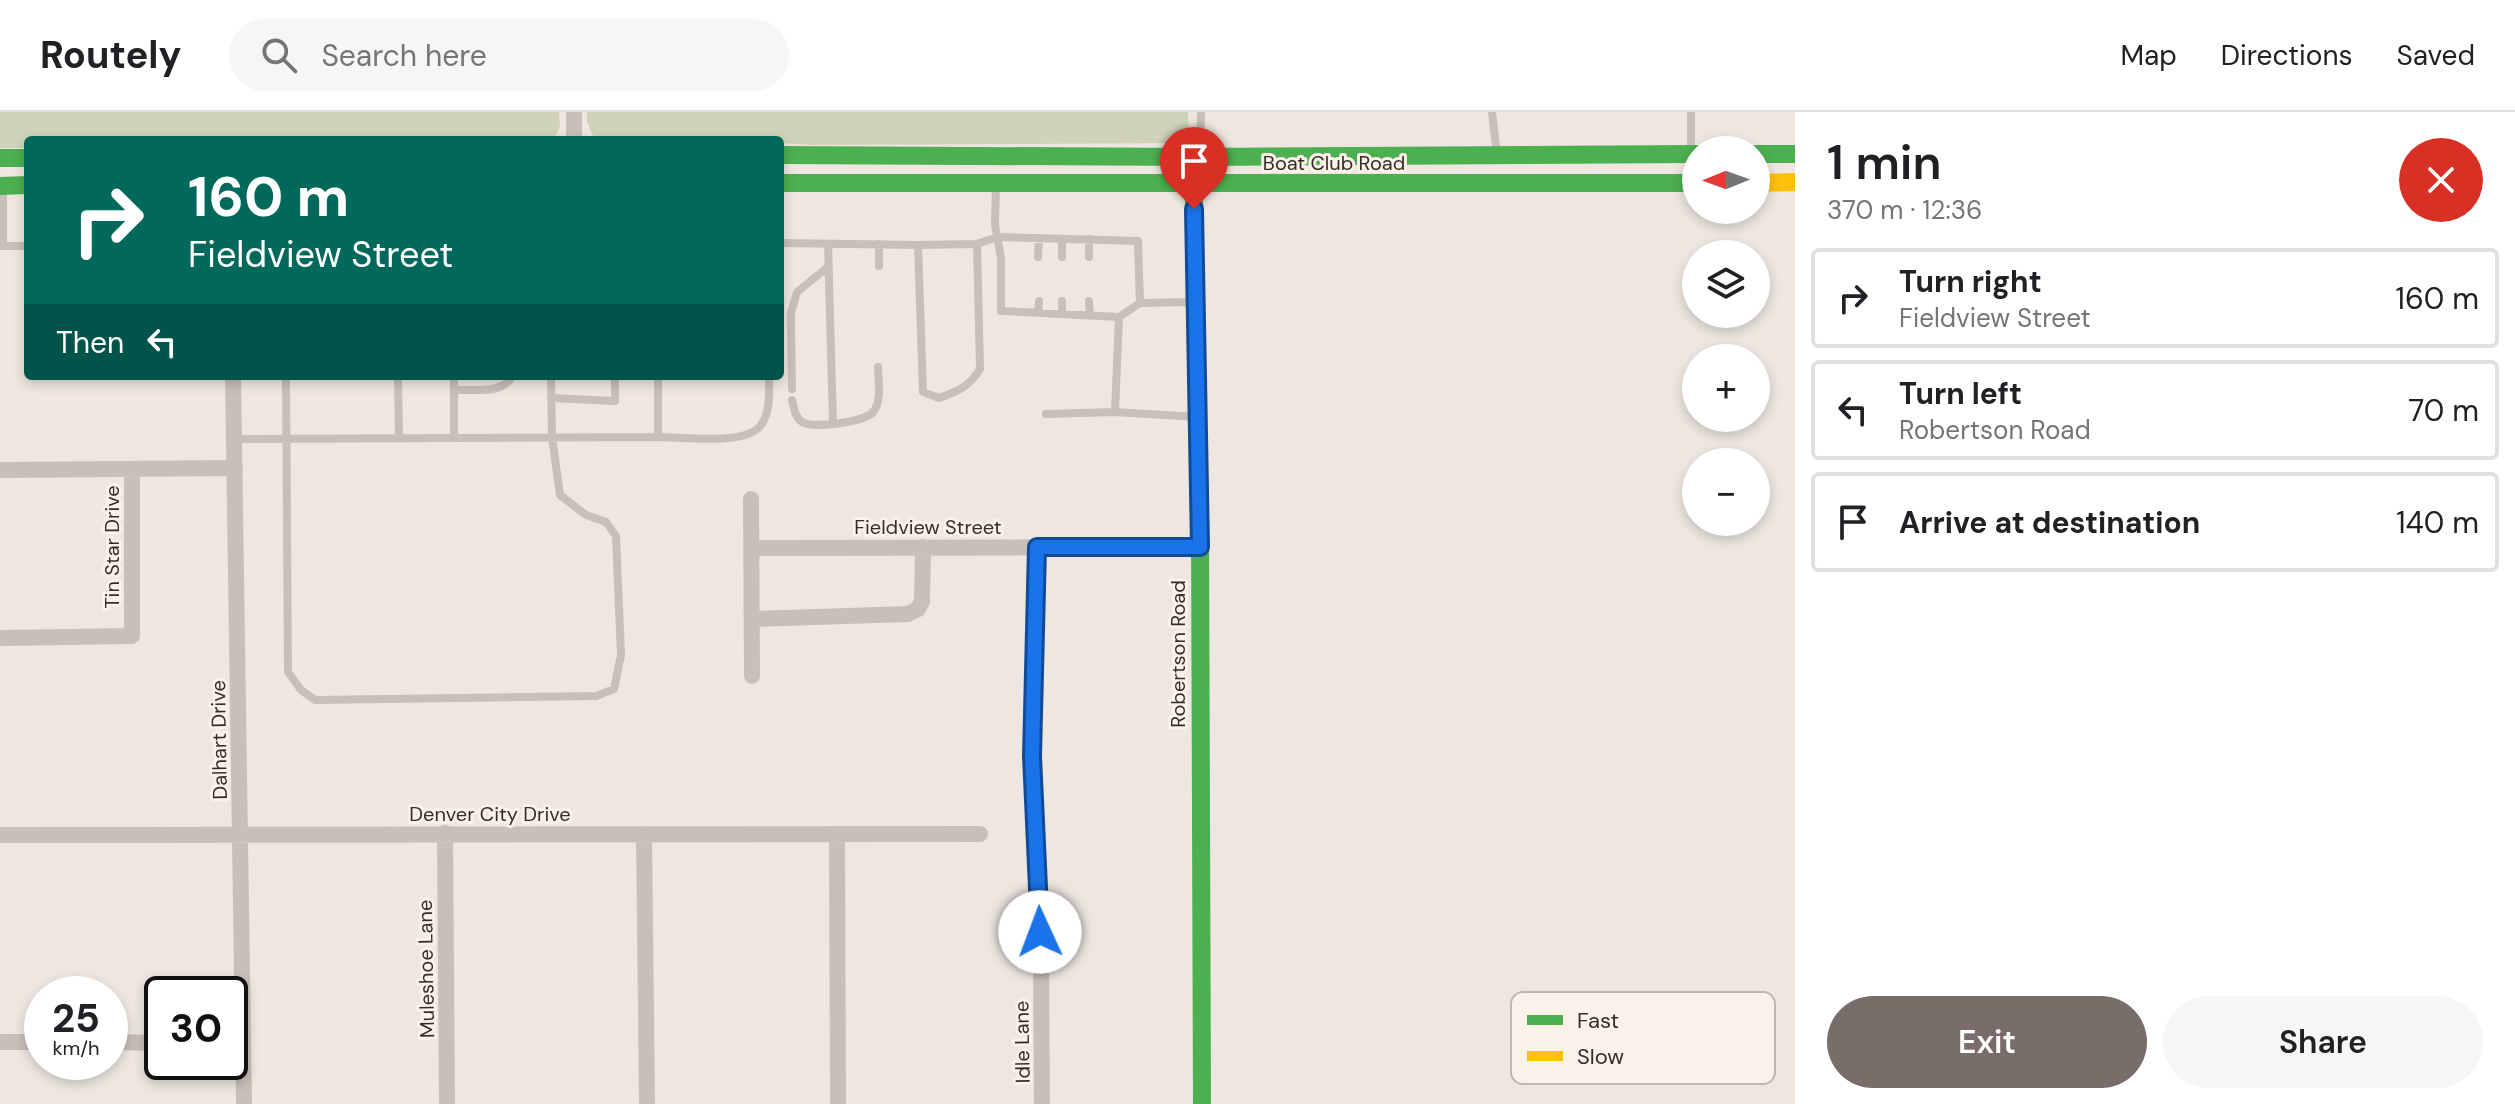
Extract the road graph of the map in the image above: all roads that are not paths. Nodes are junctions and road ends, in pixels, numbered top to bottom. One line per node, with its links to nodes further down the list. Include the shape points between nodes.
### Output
1 (574, 112): 5 (street)
2 (1201, 112): 12 (lane)
3 (1492, 112): 11 (lane)
4 (1691, 112): 6 (lane)
5 (574, 136)
6 (1693, 136)
7 (1682, 154): 11 (main road, Boat Club Road)
8 (1770, 154): 9 (main road)
9 (1795, 154)
10 (784, 155): 12 (main road, Boat Club Road)
11 (1497, 155): 12 (main road, Boat Club Road)
12 (1200, 157): 21 (main road, Robertson Road)
13 (0, 158): 14 (main road)
14 (24, 158)
15 (1795, 182): 18 (main road)
16 (784, 183): 19 (main road, Boat Club Road)
17 (1682, 183): 21 (main road, Boat Club Road)
18 (1770, 183)
19 (996, 184): 21 (main road, Boat Club Road); 23 (lane)
20 (24, 185): 22 (main road)
21 (1194, 185): 42 (main road, Robertson Road)
22 (2, 186): 32 (lane)
23 (997, 237): 24 (lane); 30 (lane); 44 (lane, via 1001,311)
24 (1039, 238): 25 (lane); 34 (lane)
25 (1062, 239): 26 (lane); 35 (lane)
26 (1089, 239): 36 (lane); 43 (lane, via 1138,241)
27 (784, 243): 28 (lane)
28 (828, 244): 29 (lane); 38 (lane)
29 (879, 244): 31 (lane); 37 (lane)
30 (977, 244): 31 (lane); 31 (lane, via 980,369 960,391 939,398 923,392 921,378)
31 (918, 245)
32 (2, 246): 33 (lane)
33 (24, 246)
34 (1038, 257)
35 (1062, 257)
36 (1089, 257)
37 (879, 266)
38 (828, 267): 58 (lane, via 797,292 791,313); 65 (lane)
39 (1039, 301): 44 (lane)
40 (1062, 301): 45 (lane)
41 (1089, 301): 46 (lane)
42 (1196, 302): 43 (lane); 64 (main road, Robertson Road)
43 (1140, 303): 47 (lane)
44 (1038, 313): 45 (lane)
45 (1062, 314): 46 (lane)
46 (1090, 316): 47 (lane)
47 (1119, 317): 62 (lane)
48 (878, 367): 65 (lane, via 874,412 865,419)
49 (233, 380): 70 (street, Dalhart Drive)
50 (286, 380): 71 (lane)
51 (398, 380): 68 (lane)
52 (454, 380): 59 (lane)
53 (510, 380): 59 (lane, via 501,388)
54 (551, 380): 60 (lane)
55 (615, 380): 60 (lane, via 615,401)
56 (658, 380): 67 (lane)
57 (769, 380): 67 (lane, via 769,405 754,433 738,438)
58 (792, 389)
59 (454, 390): 69 (lane)
60 (551, 398): 66 (lane)
61 (792, 400): 65 (lane, via 797,418 805,424)
62 (1115, 412): 63 (lane); 64 (lane)
63 (1046, 414)
64 (1198, 417): 78 (main road, Robertson Road)
65 (833, 423)
66 (552, 437): 67 (lane); 69 (lane); 71 (lane, via 560,495 586,515 606,522 616,536 621,655 614,689 596,696 315,700 301,690 288,672)
67 (658, 437)
68 (399, 438): 69 (lane); 71 (lane)
69 (454, 438)
70 (234, 439): 71 (lane); 72 (street, Dalhart Drive)
71 (287, 439)
72 (235, 468): 74 (street); 87 (street, Dalhart Drive)
73 (0, 470): 74 (street)
74 (132, 470): 81 (street, Tin Star Drive, via 132,636)
75 (751, 499): 79 (street)
76 (923, 547): 77 (street, Fieldview Street); 79 (street, Fieldview Street); 80 (street, via 922,601 908,614)
77 (1037, 547): 78 (street, Fieldview Street); 97 (street, Idle Lane, via 1032,756)
78 (1200, 547): 98 (main road, Robertson Road)
79 (752, 548): 80 (street)
80 (752, 619): 82 (street)
81 (0, 638)
82 (752, 676)
83 (445, 833): 84 (street, Denver City Drive); 87 (street, Denver City Drive); 94 (street, Muleshoe Lane)
84 (644, 834): 88 (street, Denver City Drive); 95 (street)
85 (980, 834): 88 (street, Denver City Drive)
86 (0, 835): 87 (street, Denver City Drive)
87 (240, 835): 89 (street, Dalhart Drive)
88 (837, 835): 96 (street)
89 (237, 976)
90 (0, 1042): 91 (street)
91 (24, 1042)
92 (241, 1080): 93 (street, Dalhart Drive)
93 (244, 1104)
94 (447, 1104)
95 (647, 1104)
96 (838, 1104)
97 (1042, 1104)
98 (1202, 1104)

